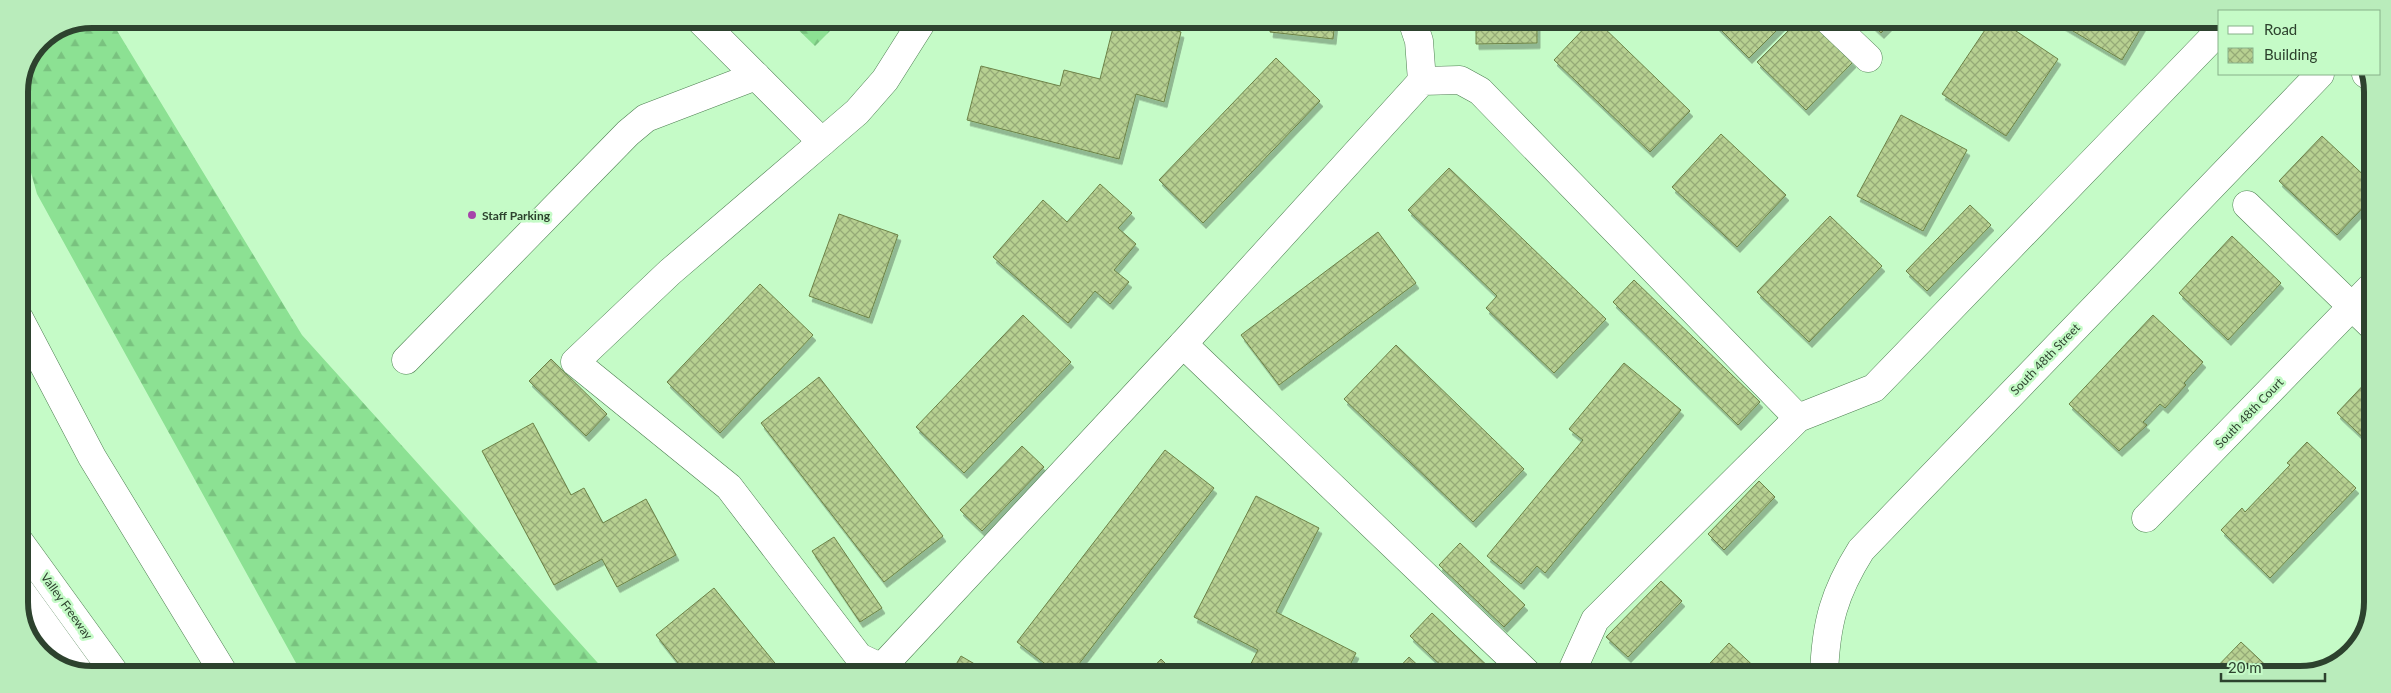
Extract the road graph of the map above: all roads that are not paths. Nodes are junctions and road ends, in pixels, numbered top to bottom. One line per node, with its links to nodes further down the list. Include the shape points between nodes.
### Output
1 (707, 27): 8 (main road)
2 (919, 27): 10 (main road, via 885,80 857,112)
3 (1414, 27): 9 (main road, via 1419,40)
4 (1836, 27): 6 (main road)
5 (2218, 32): 16 (main road, via 1874,388)
6 (1868, 58)
7 (2319, 75): 27 (main road, South 48th Street, via 1861,550 1844,576 1833,606)
8 (756, 76): 10 (main road); 15 (main road, via 646,118 624,136)
9 (1422, 81): 14 (main road); 16 (main road, via 1460,80 1480,91)
10 (822, 142): 23 (main road, via 670,272 575,362 729,487 859,657)
11 (2247, 204): 12 (main road)
12 (2362, 316): 17 (main road, South 48th Court)
13 (27, 334): 22 (main road, via 92,457)
14 (1184, 344): 24 (main road); 25 (main road)
15 (406, 360)
16 (1798, 418): 26 (main road, via 1595,620)
17 (2146, 518)
18 (28, 553): 21 (main road, Valley Freeway)
19 (28, 601): 20 (main road)
20 (72, 662)
21 (110, 666)
22 (219, 666)
23 (878, 666)
24 (891, 666)
25 (1520, 666)
26 (1575, 666)
27 (1824, 666)

